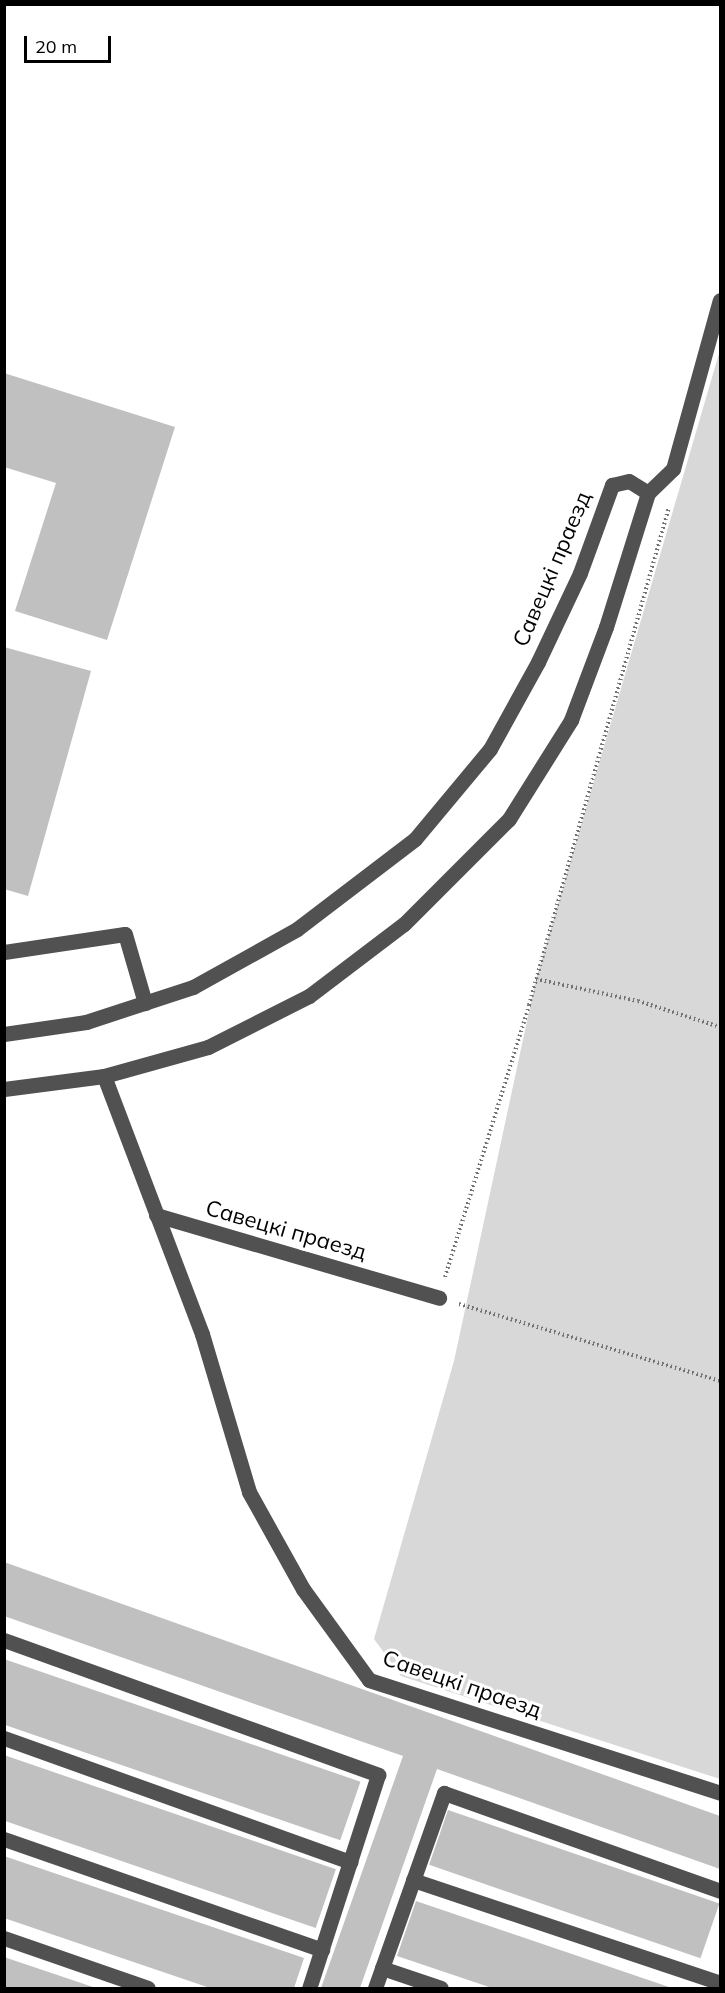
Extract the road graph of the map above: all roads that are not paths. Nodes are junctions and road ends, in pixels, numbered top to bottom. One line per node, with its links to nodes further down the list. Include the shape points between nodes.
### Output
1 (720, 300): 2 (street, via 673,469)
2 (648, 494): 4 (street, Савецкі праезд, via 629,481 612,484 575,583 538,662 490,749 415,839 297,929 193,987); 6 (street, via 606,627 571,720 509,819 404,924 309,996 208,1047)
3 (4, 952): 4 (street, via 124,934)
4 (145, 1003): 5 (street, Савецкі праезд, via 86,1022)
5 (4, 1034)
6 (104, 1076): 7 (street); 8 (street, Савецкі праезд)
7 (4, 1089)
8 (156, 1215): 9 (street, Савецкі праезд); 12 (street, Савецкі праезд, via 202,1334 249,1492 303,1589 369,1680)
9 (439, 1298)
10 (4, 1640): 14 (street, via 378,1775)
11 (4, 1738): 14 (street)
12 (720, 1793)
13 (4, 1839): 18 (street)
14 (350, 1862): 18 (street)
15 (413, 1880): 16 (street, via 444,1793); 19 (street); 20 (street)
16 (720, 1891)
17 (4, 1938): 21 (street)
18 (322, 1950): 22 (street)
19 (382, 1968): 23 (street); 24 (street)
20 (720, 1983)
21 (148, 1989)
22 (309, 1989)
23 (375, 1989)
24 (441, 1989)

